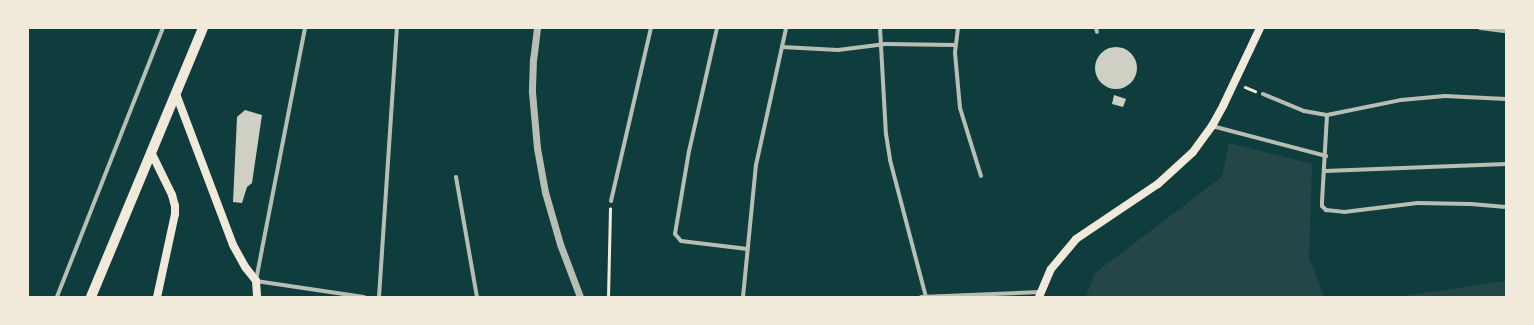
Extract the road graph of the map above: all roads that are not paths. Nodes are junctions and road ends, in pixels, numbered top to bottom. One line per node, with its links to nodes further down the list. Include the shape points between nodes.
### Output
1 (163, 28): 33 (street)
2 (204, 28): 17 (main road)
3 (305, 28): 31 (street)
4 (397, 28): 38 (street)
5 (537, 28): 40 (street, via 532,92 537,148 558,236)
6 (651, 28): 28 (street)
7 (717, 28): 30 (street, via 685,174 675,234 681,241)
8 (786, 28): 16 (street)
9 (880, 28): 14 (street)
10 (958, 28): 15 (street)
11 (1260, 28): 21 (main road)
12 (1480, 28): 13 (street)
13 (1506, 31)
14 (880, 45): 15 (street); 16 (street, via 838,50); 42 (street, via 890,160)
15 (955, 45): 26 (street, via 960,108)
16 (782, 47): 30 (street, via 756,165)
17 (176, 94): 22 (main road); 31 (main road, via 233,245)
18 (1263, 94): 20 (street, via 1304,111)
19 (1506, 98): 20 (street, via 1445,96 1401,100)
20 (1328, 114): 23 (street)
21 (1212, 126): 23 (street); 32 (main road, via 1194,152 1173,172 1076,239 1050,269)
22 (152, 154): 34 (main road); 35 (main road, via 175,206)
23 (1326, 156): 25 (street)
24 (1506, 164): 25 (street)
25 (1325, 171): 29 (street, via 1322,201 1324,209 1329,211 1344,212 1417,203)
26 (981, 176)
27 (456, 177): 39 (street)
28 (612, 201)
29 (1506, 207)
30 (748, 249): 41 (street)
31 (256, 281): 36 (main road); 37 (street)
32 (1040, 294): 42 (street)
33 (57, 297)
34 (91, 297)
35 (157, 297)
36 (257, 297)
37 (364, 297)
38 (379, 297)
39 (477, 297)
40 (580, 297)
41 (743, 297)
42 (924, 297)

